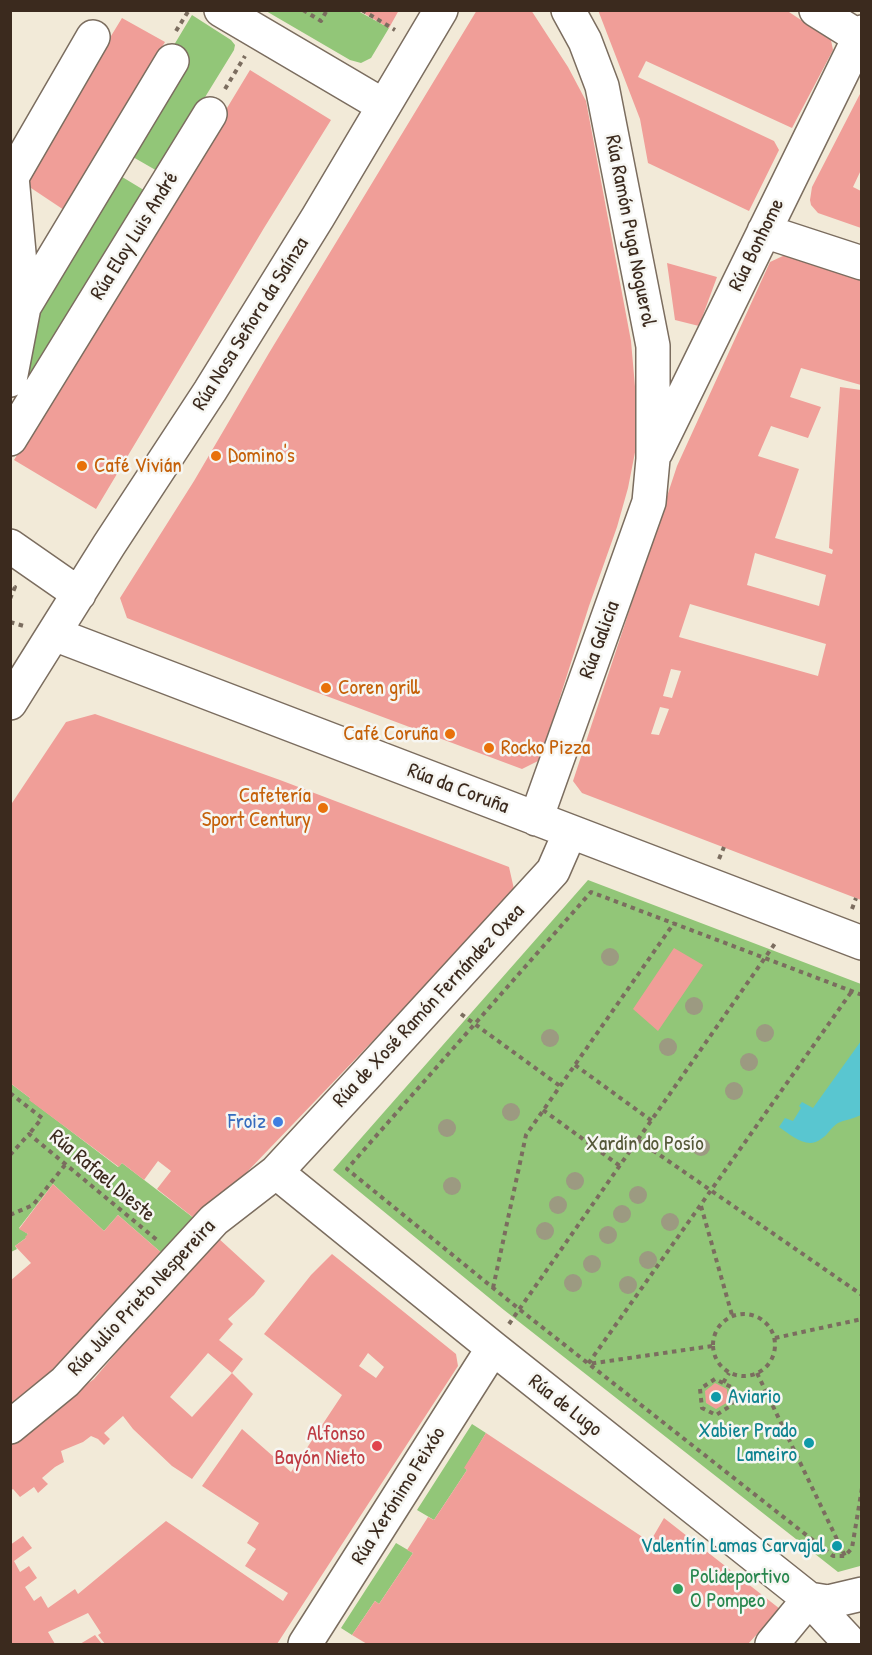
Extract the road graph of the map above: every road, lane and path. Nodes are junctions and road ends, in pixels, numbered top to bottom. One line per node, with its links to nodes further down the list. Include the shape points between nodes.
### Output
1 (221, 10): 8 (street)
2 (303, 10): 3 (path, via 321,21)
3 (327, 10)
4 (362, 10): 11 (path)
5 (441, 10): 11 (street, Rúa Nosa Señora da Saínza)
6 (568, 10): 20 (street, Rúa Ramón Puga Noguerol, via 585,40 602,86 653,346)
7 (816, 10): 9 (street)
8 (259, 33): 13 (street); 14 (path)
9 (860, 34): 15 (street, Rúa Bonhome)
10 (93, 37): 17 (street, via 12,177)
11 (420, 45): 13 (street, Rúa Nosa Señora da Saínza)
12 (172, 61): 17 (street)
13 (384, 106): 23 (street, Rúa Nosa Señora da Saínza, via 216,382)
14 (210, 114): 19 (street, Rúa Eloy Luis André)
15 (764, 231): 16 (street); 20 (street, Rúa Bonhome)
16 (861, 263)
17 (24, 307): 18 (street)
18 (10, 380)
19 (10, 439)
20 (653, 459): 27 (street, Rúa Galicia, via 649,502)
21 (10, 546): 23 (street)
22 (10, 586): 24 (path, via 15,587)
23 (79, 594): 25 (street, Rúa Nosa Señora da Saínza)
24 (10, 599)
25 (54, 634): 26 (street, Rúa Nosa Señora da Saínza); 27 (street, Rúa da Coruña)
26 (10, 703)
27 (536, 819): 28 (street, Rúa da Coruña)
28 (570, 832): 30 (street, Rúa da Coruña); 45 (street, Rúa de Xosé Ramón Fernández Oxea, via 553,871)
29 (674, 923): 31 (path); 34 (path, via 591,892); 35 (path)
30 (861, 942)
31 (765, 958): 32 (path); 39 (path)
32 (852, 991): 33 (path); 46 (path)
33 (861, 995)
34 (475, 1024): 36 (path); 50 (path, via 347,1169)
35 (574, 1065): 36 (path); 39 (path)
36 (560, 1086): 38 (path)
37 (10, 1093): 40 (path, via 42,1118)
38 (543, 1110): 44 (path); 50 (path, via 526,1135)
39 (652, 1120): 41 (path)
40 (28, 1134): 42 (path, Rúa Rafael Dieste); 43 (path, Rúa Rafael Dieste)
41 (638, 1140): 44 (path); 46 (path)
42 (10, 1155)
43 (65, 1165): 48 (path, via 33,1205); 49 (path, Rúa Rafael Dieste)
44 (620, 1166): 52 (path)
45 (276, 1172): 49 (street, Rúa Julio Prieto Nespereira, via 214,1220); 57 (street, Rúa de Lugo)
46 (711, 1191): 47 (path); 51 (path)
47 (700, 1205): 53 (path); 58 (path)
48 (10, 1215)
49 (178, 1258): 62 (street, Rúa Julio Prieto Nespereira, via 65,1382)
50 (493, 1288): 52 (path)
51 (861, 1295)
52 (519, 1309): 58 (path)
53 (732, 1315): 55 (path, via 743,1313 763,1319); 56 (path, via 716,1329)
54 (861, 1319): 55 (path)
55 (775, 1338): 60 (path, via 772,1359)
56 (712, 1346): 58 (path); 59 (path, via 716,1359)
57 (493, 1348): 66 (street, Rúa de Lugo); 67 (street, Rúa Xerónimo Feixóo)
58 (588, 1364): 64 (path, via 833,1556)
59 (729, 1373): 60 (path); 61 (path)
60 (757, 1373): 64 (path)
61 (723, 1383): 61 (path, via 731,1387 732,1405 716,1415 702,1408 700,1389 715,1379)
62 (10, 1427)
63 (861, 1488): 64 (path, via 852,1548)
64 (845, 1556)
65 (861, 1594): 66 (street, via 828,1602)
66 (809, 1599): 68 (street); 69 (street, Rúa de Lugo)
67 (311, 1642)
68 (772, 1644)
69 (851, 1644)

